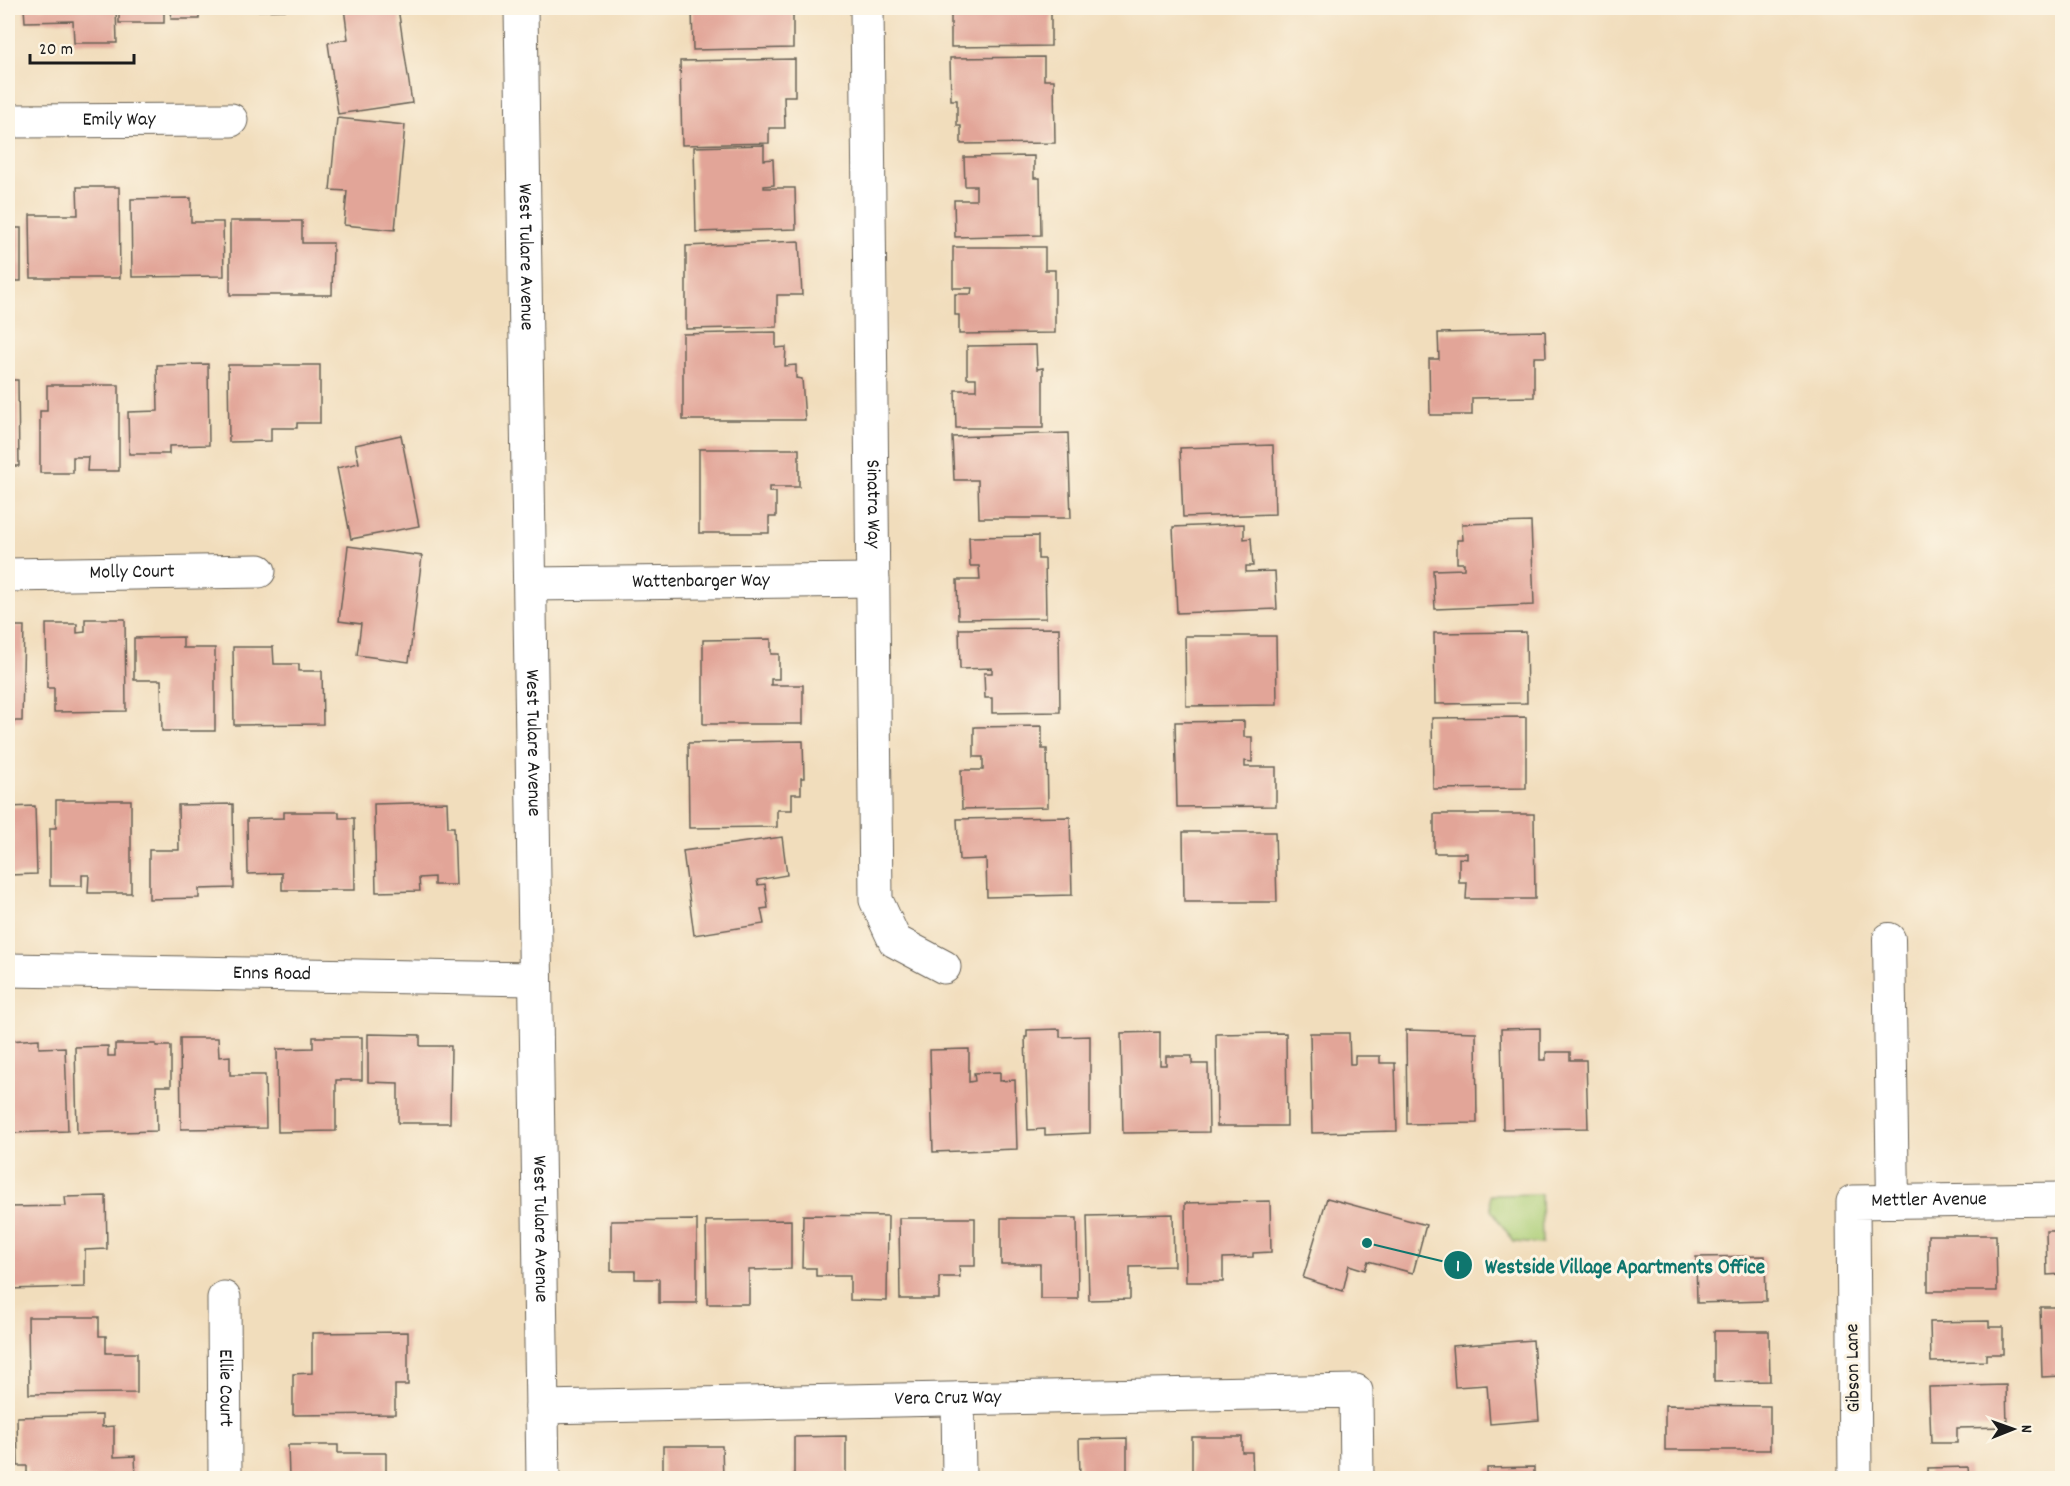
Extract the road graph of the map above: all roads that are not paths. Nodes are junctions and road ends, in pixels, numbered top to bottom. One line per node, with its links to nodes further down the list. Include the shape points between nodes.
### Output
1 (521, 8): 8 (street, West Tulare Avenue)
2 (867, 8): 7 (street, Sinatra Way)
3 (231, 120): 4 (street, Emily Way)
4 (8, 121)
5 (259, 571): 6 (street, Molly Court)
6 (8, 575)
7 (873, 580): 8 (street, Wattenbarger Way); 10 (street, Sinatra Way, via 876,900 895,940)
8 (530, 584): 12 (street, West Tulare Avenue)
9 (1889, 939): 14 (street)
10 (944, 967)
11 (8, 970): 12 (street, Enns Road)
12 (535, 979): 18 (street, West Tulare Avenue)
13 (2062, 1198): 14 (street, Mettler Avenue)
14 (1893, 1202): 15 (street, Mettler Avenue, via 1853,1202)
15 (1852, 1257): 23 (street, Gibson Lane)
16 (224, 1298): 19 (street, Ellie Court)
17 (958, 1399): 18 (street, Vera Cruz Way); 21 (street); 22 (street, Vera Cruz Way, via 1356,1391)
18 (542, 1407): 20 (street, West Tulare Avenue)
19 (225, 1479)
20 (543, 1479)
21 (959, 1479)
22 (1357, 1479)
23 (1855, 1479)

